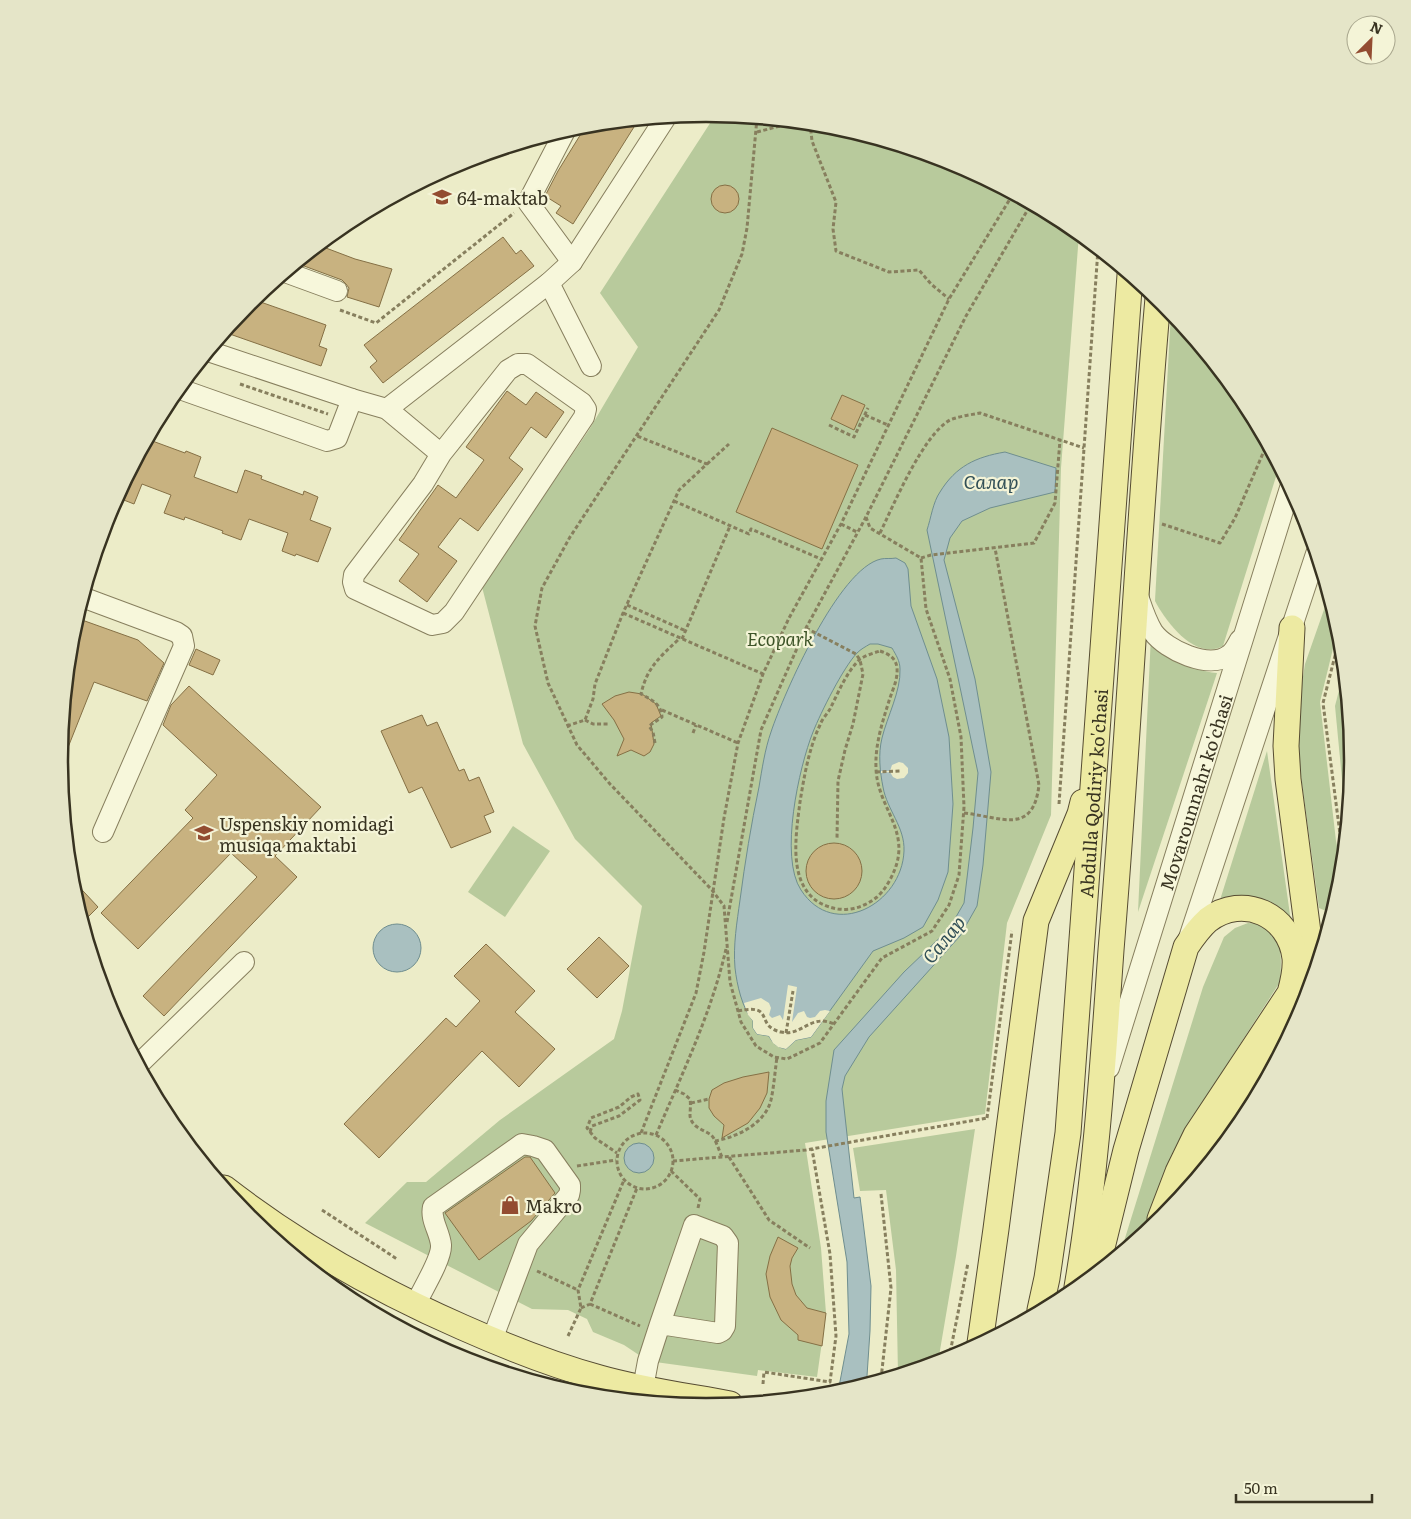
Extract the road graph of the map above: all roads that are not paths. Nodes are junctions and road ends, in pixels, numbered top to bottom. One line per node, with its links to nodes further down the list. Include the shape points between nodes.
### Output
1 (662, 123): 3 (street)
2 (561, 138): 3 (street, via 528,202)
3 (572, 262): 5 (street)
4 (291, 275): 7 (street)
5 (549, 283): 10 (street); 13 (street)
6 (1129, 283): 21 (main road, Abdulla Qodiriy ko'chasi)
7 (334, 299)
8 (1157, 308): 17 (main road, Abdulla Qodiriy ko'chasi, via 1146,436 1149,529)
9 (214, 353): 12 (street)
10 (591, 366)
11 (185, 391): 12 (street, via 327,441 338,438)
12 (352, 400): 13 (street)
13 (387, 409): 14 (street)
14 (441, 454): 14 (street, via 508,370 518,364 527,364 582,402 586,409 584,417 454,612 443,623 432,625 355,589 353,582 354,575 423,484)
15 (1287, 497): 20 (street, Movarounnahr ko'chasi)
16 (1313, 564): 19 (street)
17 (1136, 590): 20 (street, via 1153,632 1167,646 1185,655 1223,658 1230,655); 28 (main road, Abdulla Qodiriy ko'chasi)
18 (88, 599): 22 (street, via 176,632 182,636 184,646)
19 (1292, 628): 23 (main road, via 1286,746 1288,779); 24 (street)
20 (1244, 634): 28 (street, Movarounnahr ko'chasi)
21 (1095, 754): 34 (main road, Abdulla Qodiriy ko'chasi, via 1068,1133); 37 (main road, via 1080,814 1036,920)
22 (103, 832)
23 (1317, 939)
24 (1186, 947): 30 (main road, via 1218,914 1249,908 1271,917 1280,925 1288,936 1295,958 1290,993 1196,1134); 32 (main road, via 1126,1150)
25 (244, 962): 26 (street)
26 (143, 1060)
27 (1249, 1094): 29 (main road)
28 (1100, 1097): 33 (main road, Abdulla Qodiriy ko'chasi)
29 (1210, 1150)
30 (1168, 1199)
31 (253, 1209): 35 (main road, via 305,1246)
32 (1098, 1262)
33 (1078, 1277)
34 (1042, 1301)
35 (414, 1306): 38 (main road); 38 (street, via 438,1260 441,1245 433,1207 522,1144 545,1150 570,1185 569,1195 531,1239)
36 (658, 1329): 36 (street, via 694,1225 723,1236 728,1243 725,1326 722,1331); 39 (street)
37 (981, 1335)
38 (492, 1340): 39 (main road, via 562,1367)
39 (643, 1388): 40 (main road)
40 (694, 1397)

